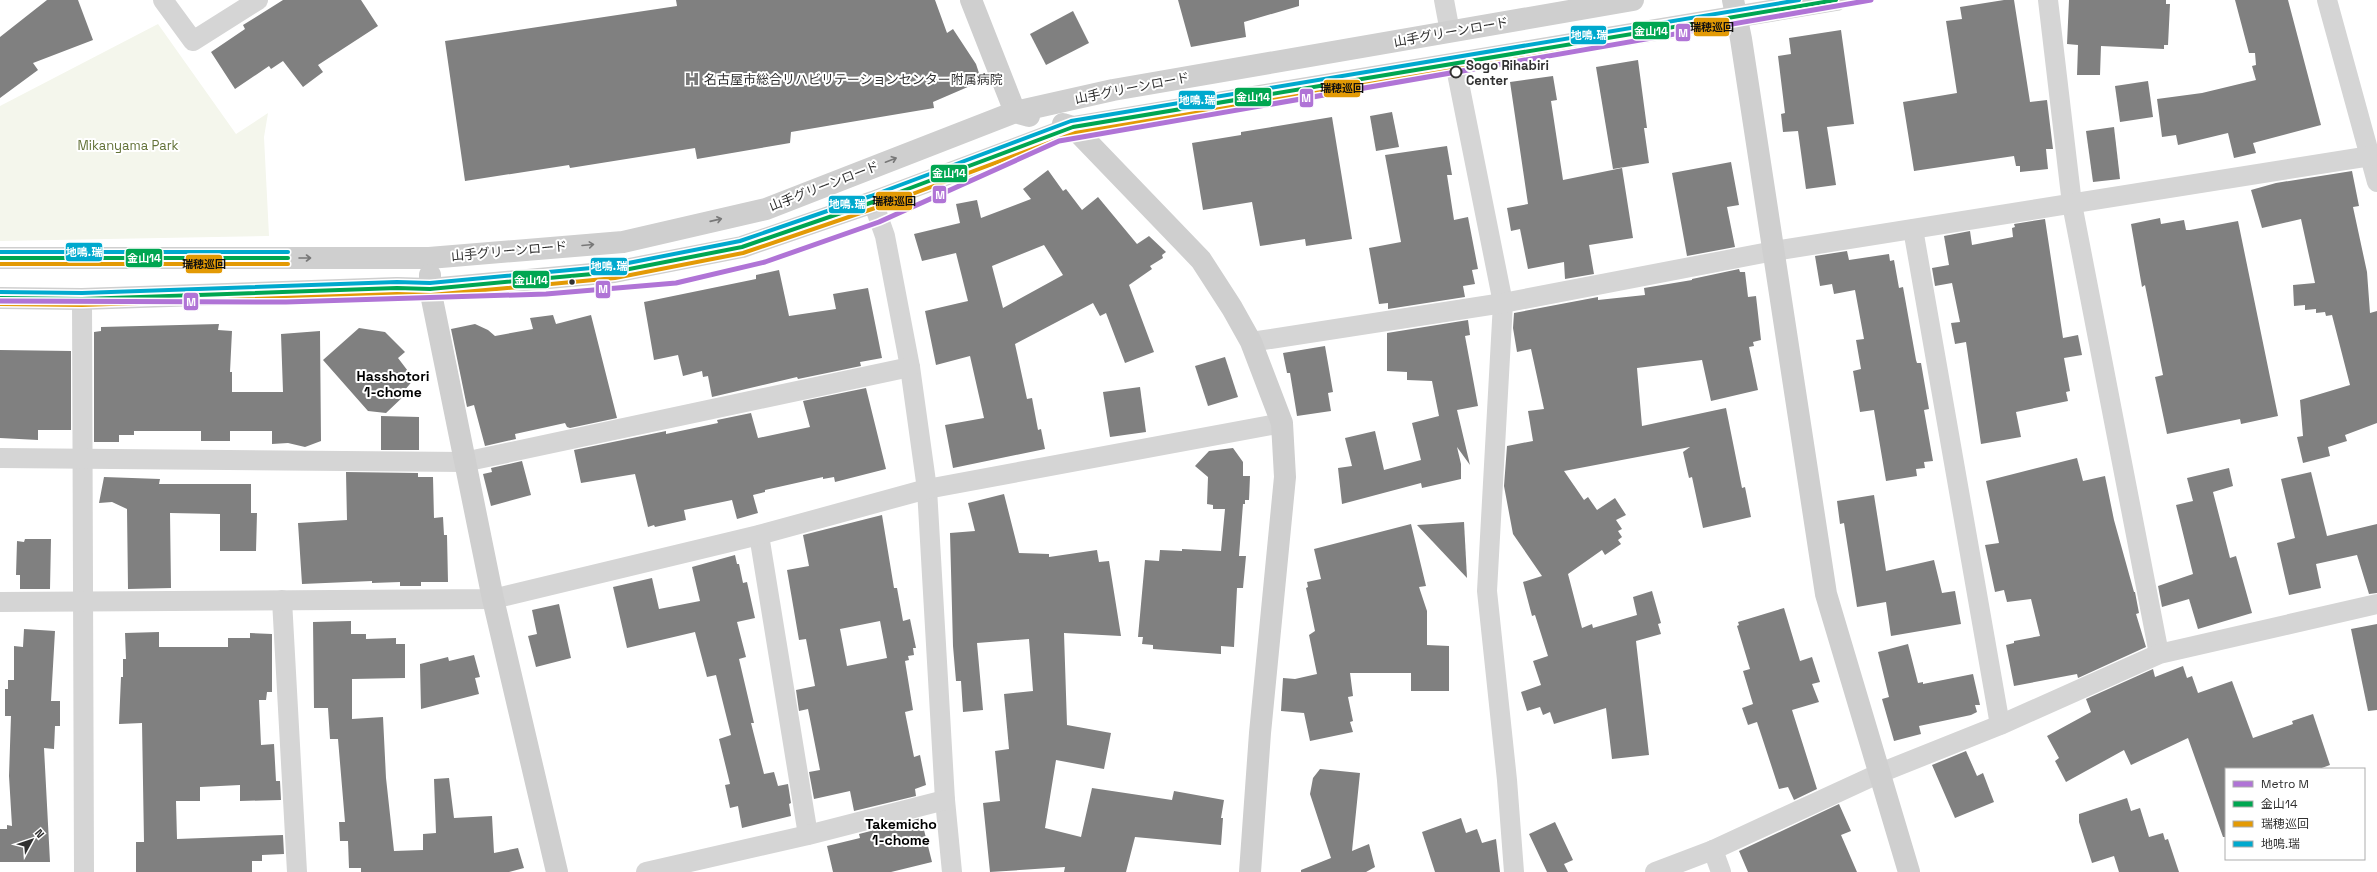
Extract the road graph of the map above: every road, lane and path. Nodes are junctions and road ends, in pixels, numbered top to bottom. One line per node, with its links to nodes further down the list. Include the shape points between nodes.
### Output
1 (163, 0): 2 (street, via 193,41)
2 (258, 0)
3 (971, 0): 12 (street)
4 (1444, 0): 10 (street)
5 (1633, 0): 10 (street, 山手グリーンロード)
6 (1836, 0): 9 (street, 山手グリーンロード)
7 (2048, 0): 17 (street)
8 (2327, 0): 14 (street)
9 (1735, 8): 11 (street, 山手グリーンロード); 19 (street)
10 (1450, 32): 12 (street, 山手グリーンロード, via 1113,90)
11 (1455, 63): 13 (street, 山手グリーンロード); 25 (street)
12 (1015, 112): 13 (street); 21 (street, 山手グリーンロード, one-way to 12, via 623,242 766,209)
13 (1073, 127): 16 (street, 山手グリーンロード); 26 (street, via 1201,260)
14 (2373, 155): 15 (street); 17 (street)
15 (2377, 182)
16 (873, 202): 22 (street, 山手グリーンロード, via 742,247 614,272); 27 (street, via 885,236)
17 (2072, 204): 18 (street); 39 (street)
18 (1913, 229): 19 (street); 40 (street)
19 (1774, 252): 25 (street); 41 (street, via 1826,594)
20 (0, 258): 21 (street, 山手グリーンロード, one-way to 21)
21 (429, 258): 22 (street)
22 (430, 289): 24 (street, 山手グリーンロード); 31 (street)
23 (0, 298): 24 (street, 山手グリーンロード)
24 (82, 299): 30 (street)
25 (1503, 302): 26 (street); 51 (street, via 1487,591)
26 (1251, 342): 28 (street)
27 (910, 367): 31 (street); 32 (street)
28 (1282, 423): 32 (street); 50 (street, via 1285,477 1260,733)
29 (0, 458): 30 (street)
30 (83, 459): 31 (street); 36 (street)
31 (464, 462): 34 (street)
32 (927, 489): 33 (street); 42 (street)
33 (759, 535): 34 (street); 43 (street)
34 (493, 598): 35 (street); 47 (street)
35 (282, 600): 36 (street); 46 (street)
36 (83, 601): 37 (street); 45 (street)
37 (0, 602)
38 (2377, 604): 39 (street)
39 (2159, 654): 40 (street)
40 (2000, 726): 41 (street)
41 (1880, 773): 44 (street); 54 (street)
42 (945, 800): 43 (street); 49 (street)
43 (808, 835): 48 (street)
44 (1713, 850): 52 (street); 53 (street)
45 (84, 872)
46 (297, 872)
47 (558, 872)
48 (646, 872)
49 (952, 872)
50 (1250, 872)
51 (1514, 872)
52 (1655, 872)
53 (1721, 872)
54 (1909, 872)

